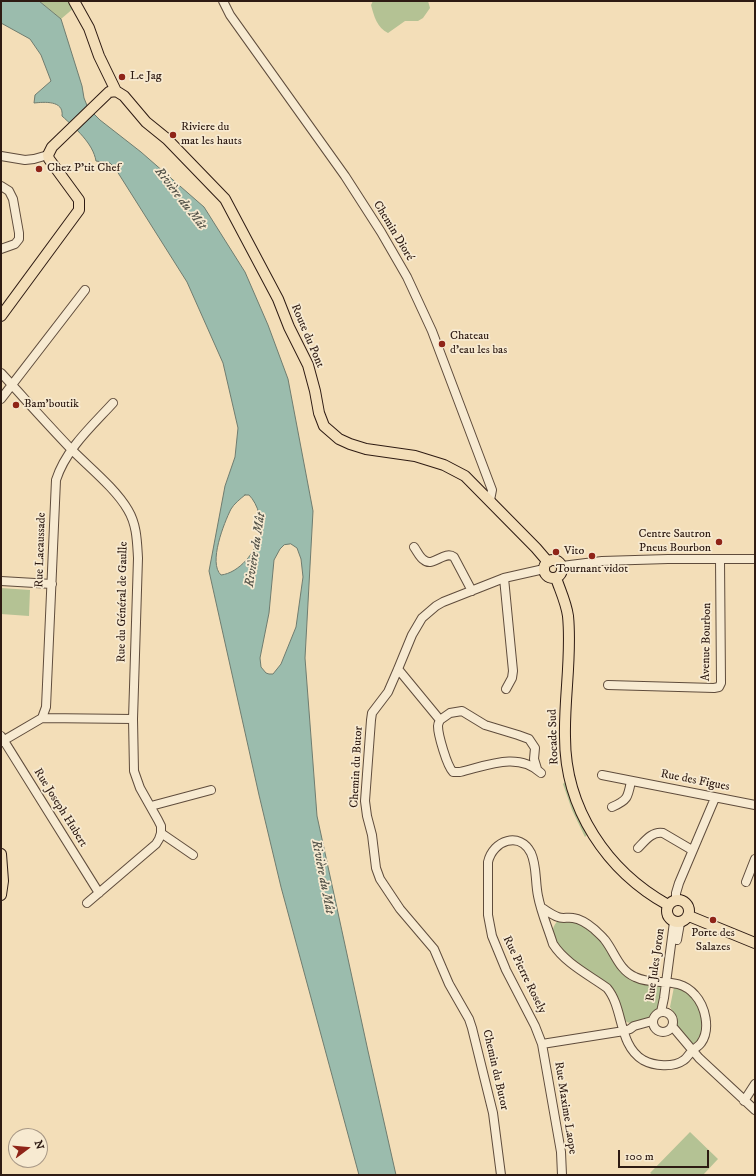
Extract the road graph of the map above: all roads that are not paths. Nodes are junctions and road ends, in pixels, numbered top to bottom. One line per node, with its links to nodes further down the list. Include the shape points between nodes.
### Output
1 (74, 1): 3 (main road, via 89,28)
2 (223, 1): 15 (street, Chemin Dioré, via 230,15 345,176 407,277 432,331 492,490)
3 (113, 92): 4 (main road, via 57,142); 15 (main road, Route du Pont, via 124,96 146,122 173,144 225,199 278,299 308,365 324,426 339,439 350,444 366,449 415,456 444,465 465,476)
4 (48, 155): 5 (street, via 25,160); 9 (main road, via 79,200 79,210)
5 (1, 156)
6 (1, 186): 7 (street, via 9,191 19,233 19,239 15,244)
7 (1, 249)
8 (85, 290): 11 (street)
9 (1, 316)
10 (1, 373): 11 (street, Rue du Général de Gaulle)
11 (12, 385): 12 (street); 14 (street, Rue du Général de Gaulle)
12 (1, 399)
13 (113, 403): 14 (street, Rue Lacaussade)
14 (72, 449): 24 (street, Rue Lacaussade, via 56,480); 30 (street, Rue du Général de Gaulle, via 122,500 134,526 138,558)
15 (490, 500): 19 (main road, Route du Pont, via 536,548)
16 (414, 547): 25 (street, via 423,560 428,562 447,554 454,557)
17 (720, 559): 18 (street); 20 (street, via 602,561); 27 (street, Avenue Bourbon, via 719,687)
18 (755, 559)
19 (546, 565): 20 (main road, via 556,560); 21 (street, Chemin du Butor); 22 (main road, via 548,577)
20 (562, 566): 22 (main road, via 561,574)
21 (504, 578): 25 (street, Chemin du Butor); 28 (street, via 513,671)
22 (556, 578): 50 (main road, Rocade Sud, via 568,615 566,760 582,816 603,851 613,862 658,900)
23 (1, 581): 24 (street)
24 (52, 584): 29 (street, Rue Lacaussade, via 46,707)
25 (472, 591): 26 (street, Chemin du Butor, via 443,602 422,618)
26 (398, 669): 31 (street); 67 (street, Chemin du Butor, via 388,692 372,713 371,720 365,801 376,868 380,879 400,909 434,950 449,984 469,1019 493,1113)
27 (608, 685)
28 (506, 689)
29 (42, 718): 30 (street); 32 (street)
30 (133, 718): 38 (street, Rue du Général de Gaulle, via 134,771)
31 (440, 720): 31 (street, via 439,734 453,772 509,760 525,762 539,771 534,759 535,748 529,740 518,734 485,725 462,712 450,713)
32 (2, 739): 47 (street, Rue Joseph Hubert)
33 (602, 775): 34 (street, Rue des Figues)
34 (631, 781): 36 (street, Rue des Figues); 39 (street, via 624,802)
35 (211, 790): 38 (street)
36 (715, 798): 37 (street, Rue des Figues); 42 (street)
37 (755, 805)
38 (150, 806): 40 (street, Rue du Général de Gaulle, via 158,820)
39 (612, 807)
40 (161, 833): 44 (street); 47 (street, via 156,844)
41 (638, 848): 42 (street, via 658,832)
42 (692, 850): 50 (street)
43 (1, 854): 48 (main road)
44 (193, 855)
45 (755, 859): 46 (street)
46 (746, 882)
47 (99, 893): 49 (street)
48 (1, 895)
49 (87, 903)
50 (672, 903): 52 (main road, via 683,901 690,912); 54 (main road, via 667,913 668,917)
51 (542, 908): 53 (street, Rue Pierre Rosely); 55 (street, Rue Pierre Rosely); 62 (street, Rue Pierre Rosely, via 538,897 534,863 527,847 515,841 500,844 494,849 488,862 488,915 492,936)
52 (688, 916): 54 (main road); 56 (main road)
53 (559, 918): 55 (street); 57 (street, Rue Pierre Rosely, via 573,918 592,928 605,940 622,968 628,973 645,981)
54 (677, 922): 57 (street, Rue Jules Joron)
55 (549, 930): 61 (street, Rue Pierre Rosely, via 558,951 612,994)
56 (755, 943)
57 (669, 982): 58 (street, Rue Jules Joron); 63 (street, Rue Pierre Rosely, via 684,986 702,1004 706,1030 702,1042)
58 (664, 1012): 59 (street, via 655,1015); 60 (street, via 673,1019)
59 (653, 1024): 60 (street, via 655,1029 661,1032); 61 (street, via 634,1026)
60 (670, 1028): 63 (street)
61 (627, 1030): 62 (street); 63 (street, Rue Pierre Rosely, via 628,1041 633,1050 642,1060 656,1065 670,1065 683,1061)
62 (542, 1044): 68 (street, Rue Maxime Laope, via 561,1152)
63 (691, 1048): 65 (street)
64 (755, 1084): 65 (street)
65 (744, 1101): 66 (street)
66 (755, 1110)
67 (501, 1175)
68 (562, 1175)

